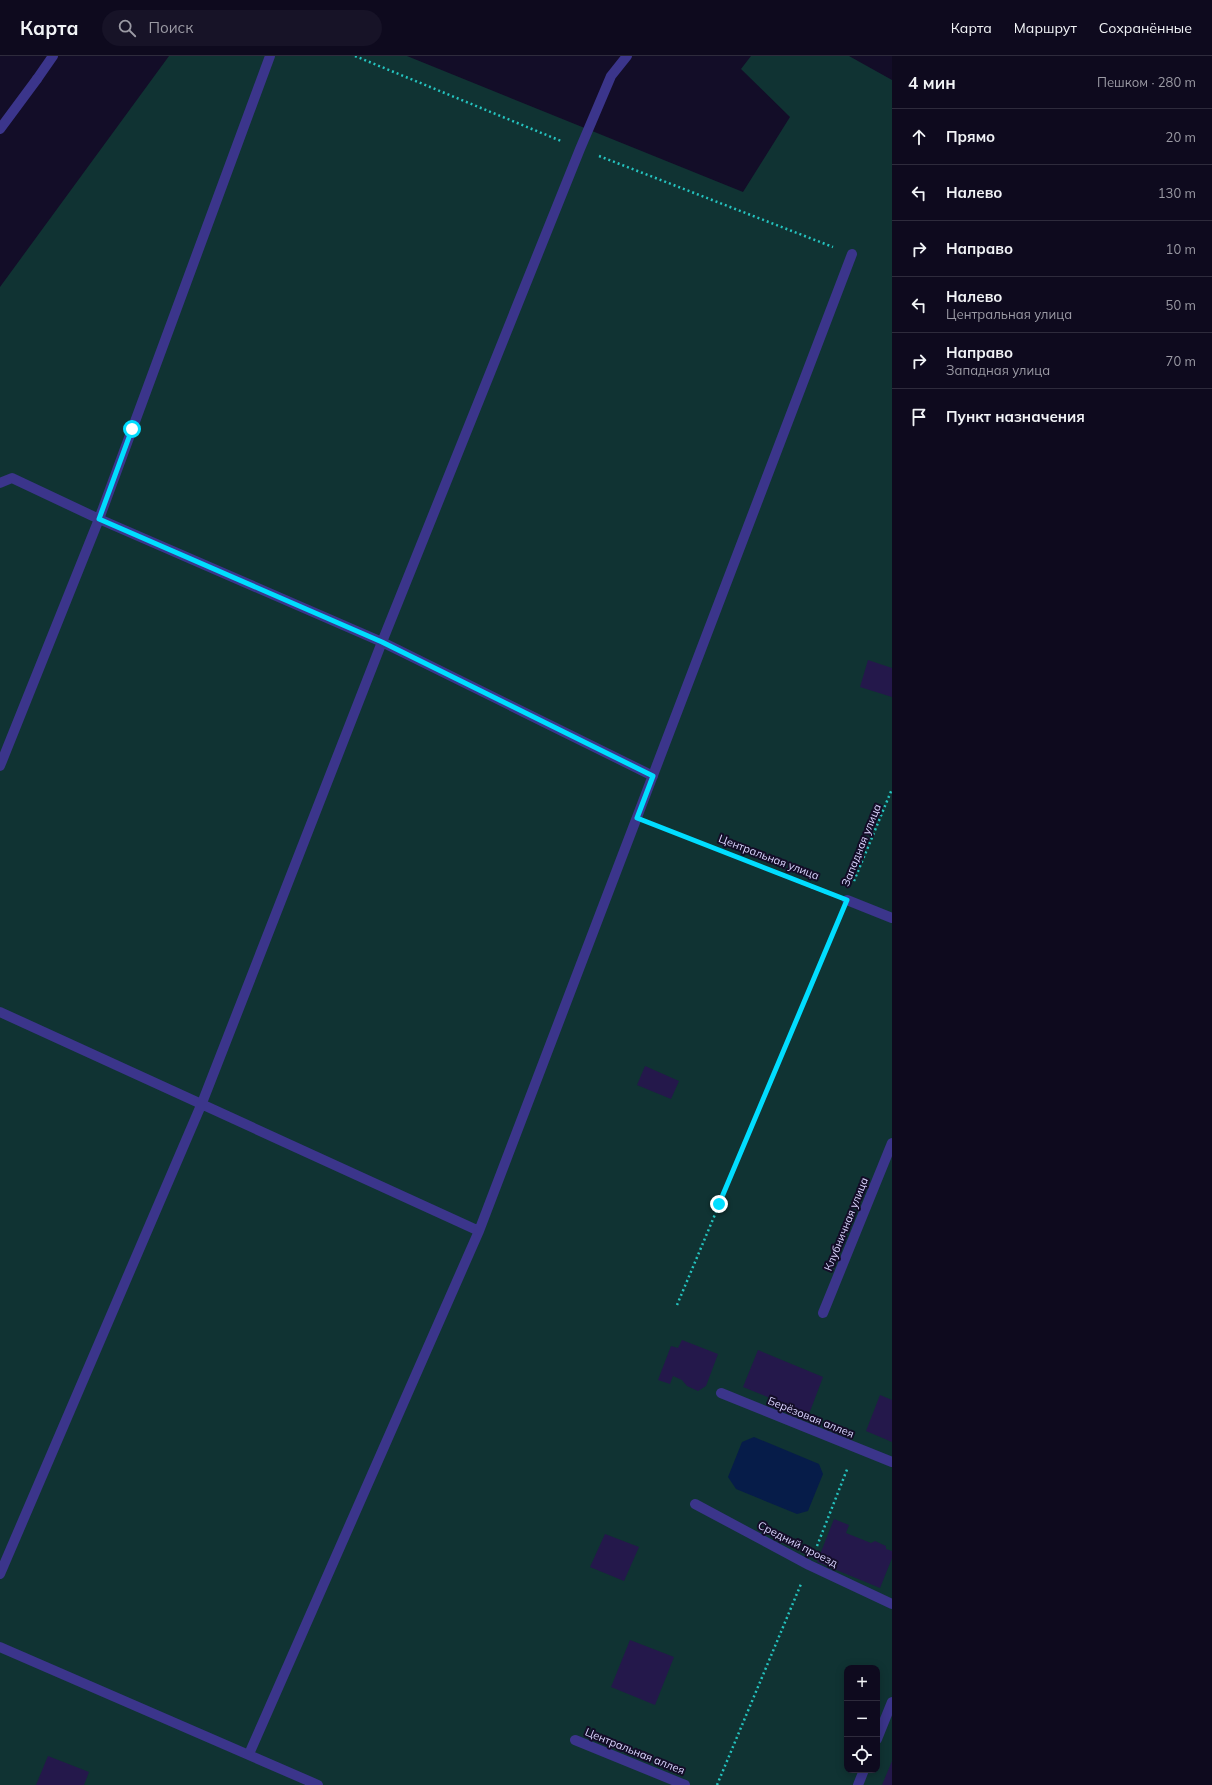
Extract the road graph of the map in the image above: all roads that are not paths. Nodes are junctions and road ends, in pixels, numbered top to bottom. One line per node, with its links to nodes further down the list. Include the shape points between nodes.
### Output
1 (53, 56): 4 (street)
2 (270, 56): 7 (street)
3 (627, 56): 8 (street, via 611,76 580,149)
4 (0, 129)
5 (852, 254): 10 (street)
6 (0, 483): 7 (street, via 12,478)
7 (99, 519): 8 (street); 9 (street)
8 (382, 642): 10 (street); 14 (street)
9 (0, 766)
10 (653, 776): 17 (street)
11 (847, 900): 12 (street)
12 (892, 918)
13 (0, 1012): 14 (street)
14 (202, 1103): 17 (street); 22 (street)
15 (892, 1143): 16 (street, Клубничная улица)
16 (890, 1156): 18 (street, Клубничная улица)
17 (479, 1231): 28 (street)
18 (823, 1313)
19 (721, 1393): 20 (street, Берёзовая аллея)
20 (892, 1462)
21 (695, 1504): 23 (street, Средний проезд, via 809,1565)
22 (0, 1574)
23 (892, 1604)
24 (0, 1647): 28 (street)
25 (892, 1702): 26 (street)
26 (878, 1737)
27 (575, 1740): 31 (street, Центральная аллея)
28 (249, 1754): 30 (street)
29 (863, 1773): 32 (street)
30 (318, 1785)
31 (685, 1785)
32 (858, 1785)

